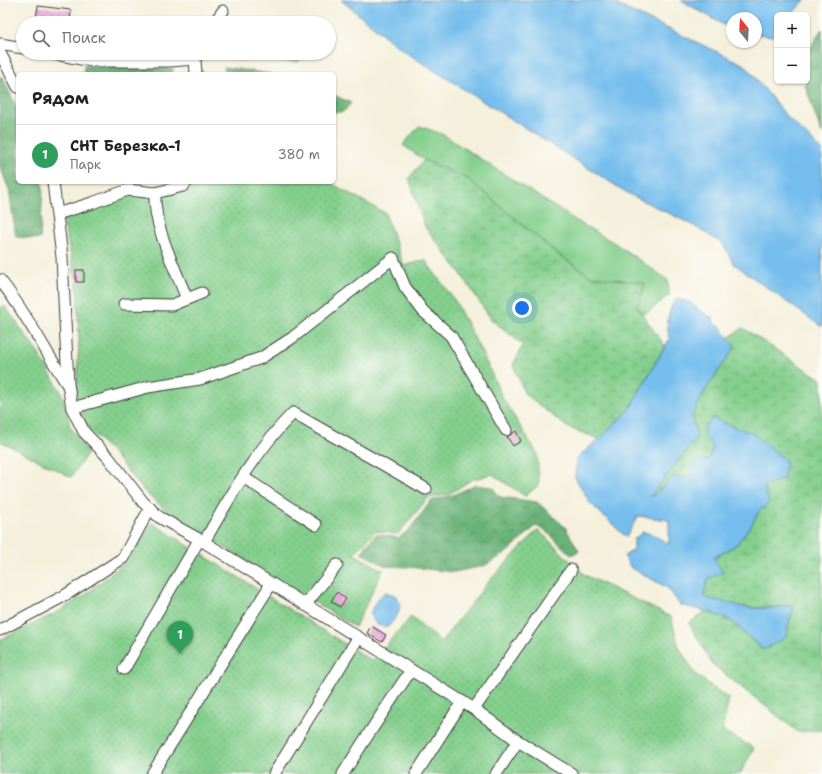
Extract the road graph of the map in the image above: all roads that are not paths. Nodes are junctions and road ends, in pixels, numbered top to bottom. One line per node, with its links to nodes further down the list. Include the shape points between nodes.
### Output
1 (223, 11): 2 (street)
2 (219, 16)
3 (0, 44): 4 (street)
4 (16, 47)
5 (0, 53): 10 (street)
6 (87, 60): 7 (street)
7 (175, 60)
8 (197, 60): 9 (street)
9 (196, 72)
10 (16, 83)
11 (53, 184): 14 (street)
12 (185, 184): 13 (street)
13 (155, 193): 14 (street, via 128,190); 17 (street, via 154,205 165,243)
14 (56, 214): 19 (street, via 62,257)
15 (0, 280): 19 (street, via 15,298)
16 (202, 293): 17 (street)
17 (187, 299): 18 (street, via 172,305)
18 (124, 304)
19 (68, 384): 20 (street)
20 (72, 408): 21 (street, via 148,387 200,379 261,358 292,338 393,258 405,287 418,305 452,336); 24 (street, via 84,432)
21 (506, 430)
22 (243, 477): 23 (street, via 265,444 293,413); 25 (street); 26 (street)
23 (426, 489)
24 (150, 508): 26 (street, via 160,517); 31 (street, via 124,558 64,596)
25 (316, 525)
26 (202, 541): 29 (street); 33 (street)
27 (337, 565): 30 (street)
28 (571, 570): 36 (street)
29 (271, 584): 30 (street); 39 (street)
30 (305, 605): 32 (street)
31 (0, 630)
32 (358, 638): 34 (street); 40 (street)
33 (124, 669)
34 (412, 670): 35 (street); 41 (street)
35 (462, 702): 36 (street); 42 (street)
36 (474, 710): 37 (street)
37 (518, 741): 38 (street); 43 (street)
38 (569, 773)
39 (152, 774)
40 (274, 774)
41 (343, 774)
42 (416, 774)
43 (496, 774)

